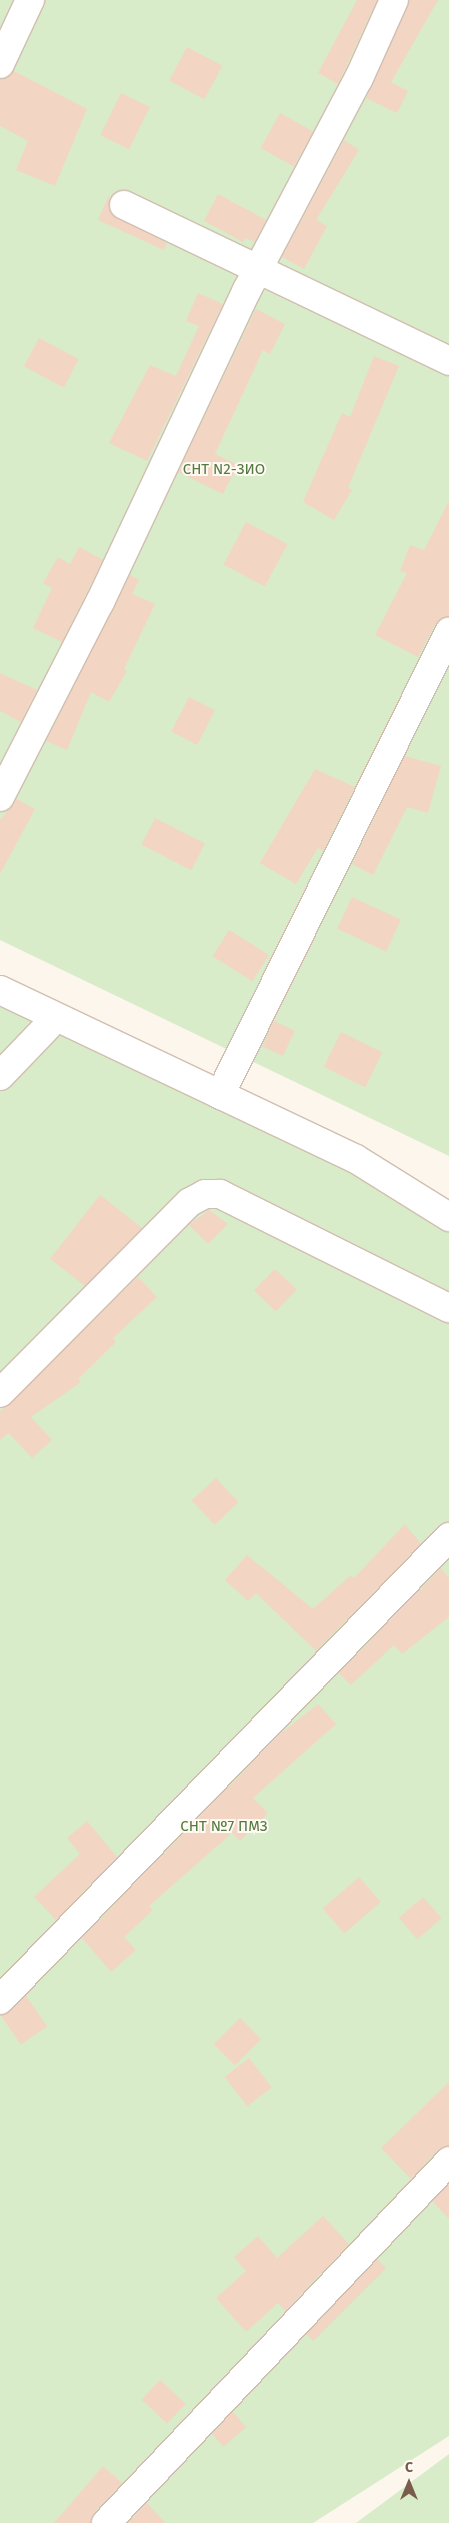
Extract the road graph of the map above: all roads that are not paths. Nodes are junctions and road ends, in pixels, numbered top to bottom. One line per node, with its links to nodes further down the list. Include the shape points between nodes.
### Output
1 (30, 0): 3 (street)
2 (394, 0): 5 (street, via 359,78)
3 (0, 64)
4 (124, 205): 5 (street)
5 (258, 269): 6 (street); 8 (street, via 100,602)
6 (449, 361)
7 (449, 632): 12 (street)
8 (0, 797)
9 (0, 990): 12 (street)
10 (48, 1026): 11 (street)
11 (0, 1076)
12 (220, 1095): 13 (street, via 356,1159)
13 (449, 1217)
14 (449, 1308): 15 (street, via 220,1194 204,1194 190,1202)
15 (0, 1393)
16 (449, 1537): 17 (street)
17 (0, 2000)
18 (449, 2161): 19 (street)
19 (106, 2523)

